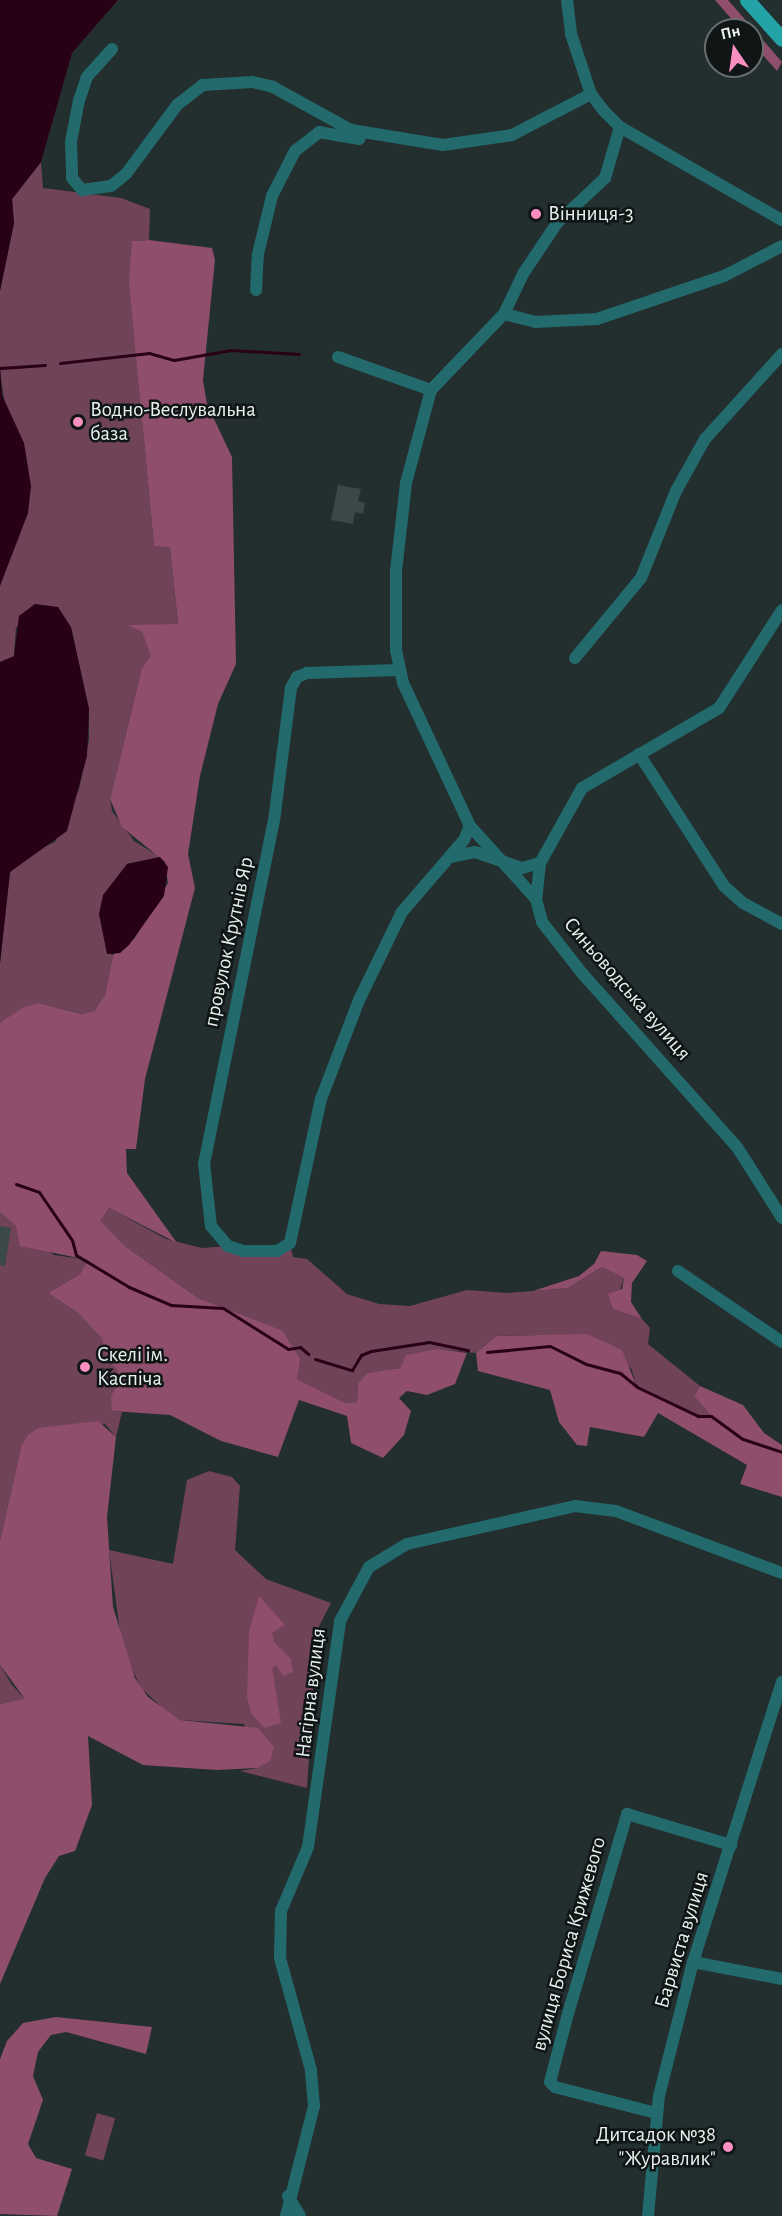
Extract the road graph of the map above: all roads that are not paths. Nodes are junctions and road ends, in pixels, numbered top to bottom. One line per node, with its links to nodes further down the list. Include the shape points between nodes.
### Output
1 (567, 0): 5 (street, via 571,34)
2 (747, 0): 3 (main road)
3 (782, 39)
4 (112, 49): 7 (street, via 87,77 79,100 72,178 82,190 111,186 126,174 177,105 203,85 252,82 273,87 351,130)
5 (591, 94): 6 (street); 7 (street, via 540,124 478,143)
6 (620, 127): 8 (street); 11 (street, via 605,178 557,223 523,274)
7 (390, 139): 10 (street, via 367,141 319,132 295,150 272,196 258,254)
8 (782, 220)
9 (782, 246): 11 (street, via 724,276 597,319 536,322)
10 (256, 290)
11 (504, 314): 14 (street)
12 (782, 354): 16 (street, via 705,439 676,491 641,578)
13 (338, 357): 14 (street)
14 (431, 390): 17 (street, via 406,483 396,572)
15 (782, 609): 18 (street, Синьоводська вулиця, via 719,708)
16 (576, 658)
17 (399, 670): 19 (street); 20 (street, провулок Крутнів Яр, via 307,673 297,677 291,688 274,820 204,1170 212,1226 228,1246 261,1252 277,1251 290,1243 321,1100 358,1000 402,912)
18 (639, 754): 22 (street, Синьоводська вулиця, via 582,788); 24 (street, via 724,886 743,903)
19 (470, 826): 20 (street); 21 (street)
20 (450, 857): 21 (street, via 475,852)
21 (498, 859): 22 (street, via 522,868); 23 (street)
22 (540, 863): 23 (street, Синьоводська вулиця)
23 (536, 899): 25 (street, Синьоводська вулиця, via 542,922 555,939 737,1147)
24 (782, 924)
25 (782, 1218)
26 (678, 1271): 27 (street)
27 (782, 1342)
28 (782, 1573): 34 (street, Нагірна вулиця, via 626,1515 575,1506 407,1544 369,1567 340,1621 308,1847 281,1911 280,1958 311,2070 314,2106)
29 (782, 1682): 30 (street, Барвиста вулиця)
30 (731, 1845): 31 (street, Барвиста вулиця); 33 (street, вулиця Бориса Крижевого, via 627,1814 567,2017 550,2082 555,2087)
31 (693, 1962): 32 (street); 33 (street, Барвиста вулиця)
32 (782, 1978)
33 (656, 2113): 37 (street, Барвиста вулиця)
34 (288, 2196): 35 (street, Нагірна вулиця); 36 (street)
35 (286, 2216)
36 (300, 2216)
37 (648, 2216)

